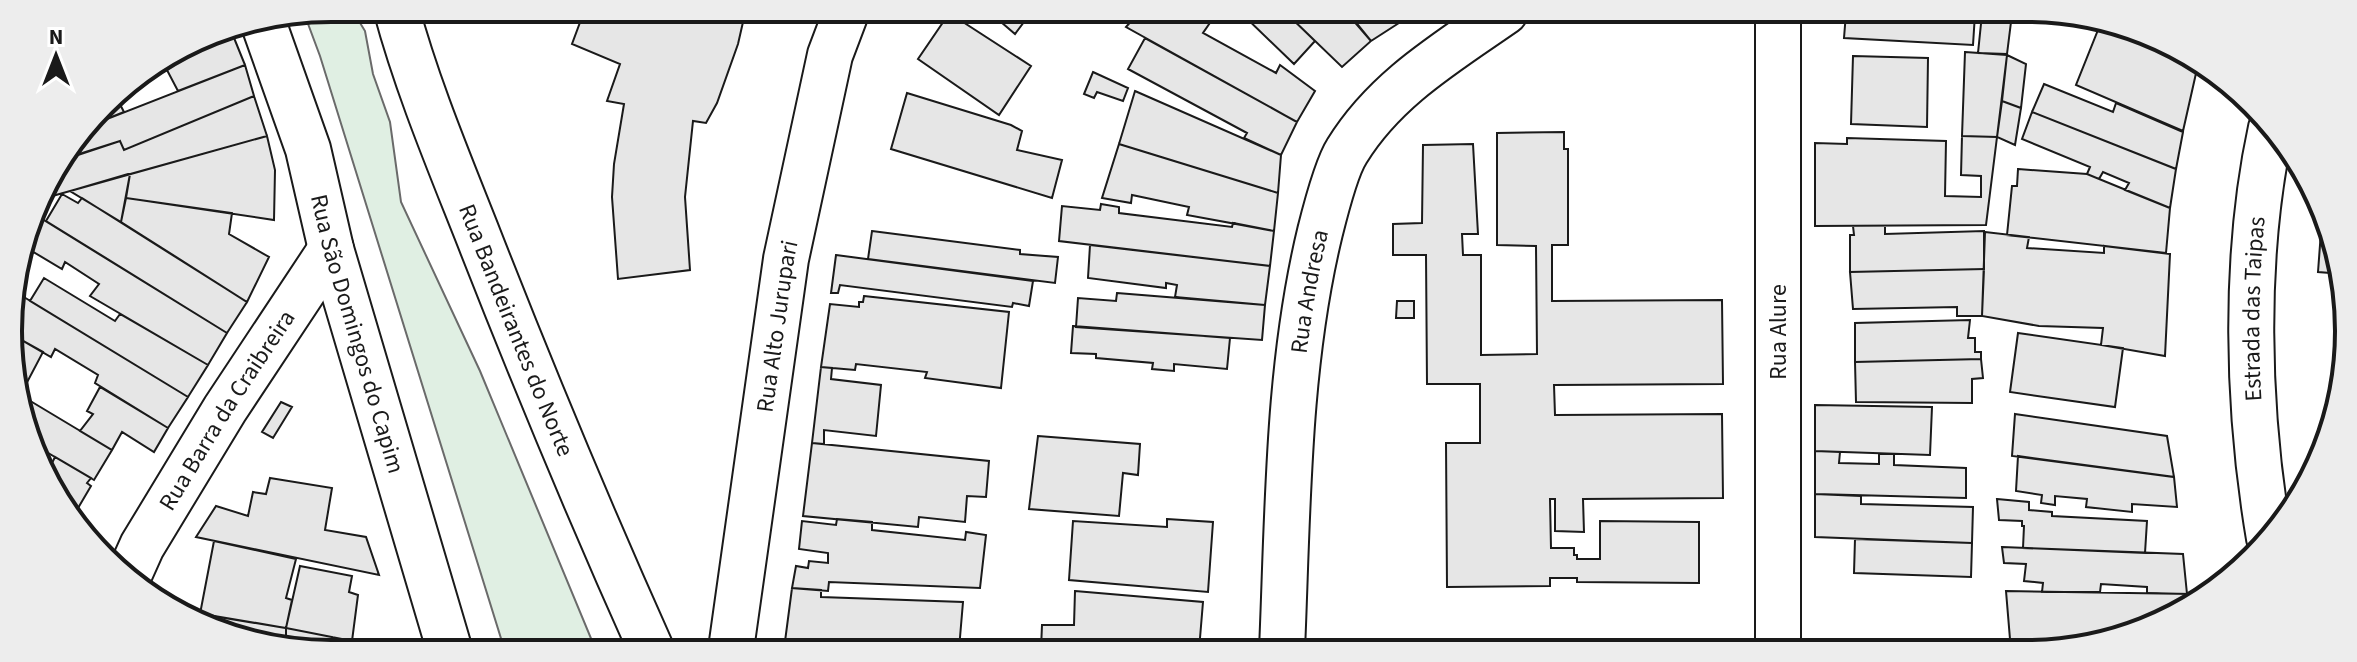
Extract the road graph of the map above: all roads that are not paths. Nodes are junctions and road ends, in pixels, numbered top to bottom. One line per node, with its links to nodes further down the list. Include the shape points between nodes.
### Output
1 (401, 22): 11 (street, Rua Bandeirantes do Norte, via 435,125 531,369)
2 (842, 22): 12 (street, Rua Alto Jurupari, via 830,55 786,259)
3 (1490, 22): 13 (street, Rua Andresa, via 1414,74 1379,107 1345,154 1324,216 1303,322 1289,467)
4 (1778, 22): 14 (street, Rua Alure)
5 (266, 29): 7 (street, Rua São Domingos do Capim, via 308,149)
6 (2268, 140): 8 (street, Estrada das Taipas, via 2256,231 2251,331)
7 (331, 249): 9 (street, Rua Barra da Craibreira, via 225,409); 10 (street, Rua São Domingos do Capim)
8 (2267, 523)
9 (132, 567)
10 (447, 640)
11 (647, 640)
12 (732, 640)
13 (1282, 640)
14 (1778, 640)

